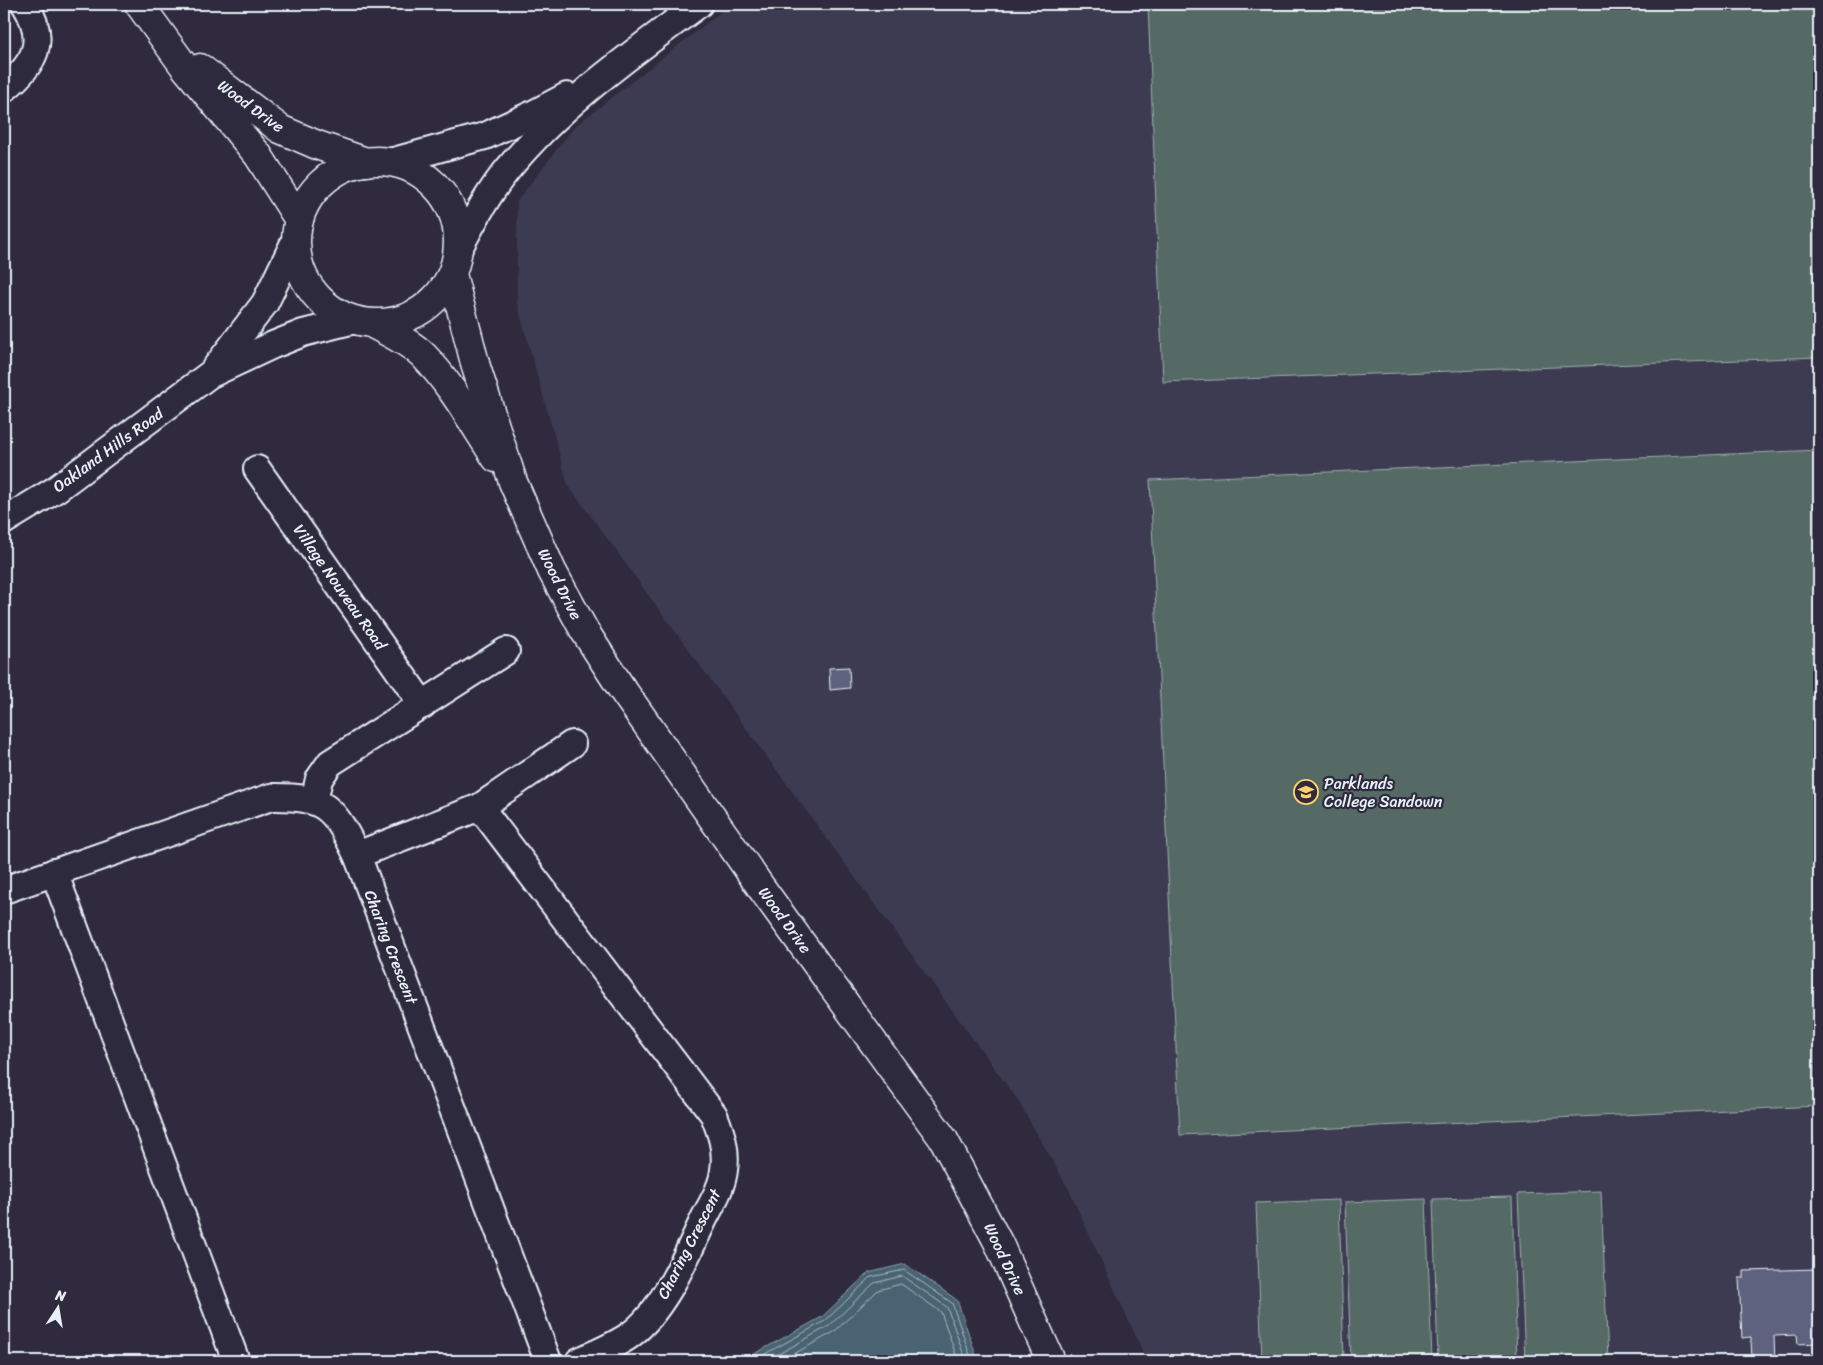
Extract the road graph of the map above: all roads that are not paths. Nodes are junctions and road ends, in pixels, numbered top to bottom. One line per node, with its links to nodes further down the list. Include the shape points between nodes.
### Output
1 (25, 4): 6 (street, via 36,29 33,56 27,68)
2 (139, 4): 4 (street, Wood Drive)
3 (698, 4): 5 (street)
4 (171, 46): 7 (street, Wood Drive, via 280,130 317,145); 8 (street, Wood Drive, via 258,155)
5 (600, 78): 7 (street, via 485,136); 9 (street, via 507,170 483,205)
6 (4, 89)
7 (378, 162): 8 (street, via 346,167 324,181 310,196); 9 (street, via 405,166 423,175 442,193 456,220)
8 (297, 230): 10 (street, via 297,257 308,285 328,307); 11 (street, Oakland Hills Road, via 265,303)
9 (455, 262): 10 (street, via 444,289 420,312 393,322); 13 (street, Wood Drive, via 476,367)
10 (363, 322): 11 (street, Oakland Hills Road, via 304,333); 13 (street, Wood Drive, via 399,338 423,356)
11 (209, 375): 14 (street, Oakland Hills Road, via 55,490)
12 (257, 469): 16 (street, Village Nouveau Road)
13 (513, 482): 26 (street, Wood Drive, via 552,571 620,686 944,1140 999,1244)
14 (4, 521)
15 (506, 651): 16 (street)
16 (423, 705): 18 (street, via 330,763 318,779)
17 (572, 744): 19 (street)
18 (314, 801): 20 (street, Charing Crescent, via 329,810 342,826); 21 (street, Charing Crescent, via 271,797)
19 (480, 807): 20 (street); 25 (street, Charing Crescent, via 714,1115 723,1138 726,1155 719,1189 677,1275 650,1317 630,1335)
20 (357, 855): 24 (street, Charing Crescent)
21 (54, 872): 22 (street, Charing Crescent); 23 (street)
22 (4, 890)
23 (236, 1361)
24 (548, 1361)
25 (579, 1361)
26 (1051, 1361)

